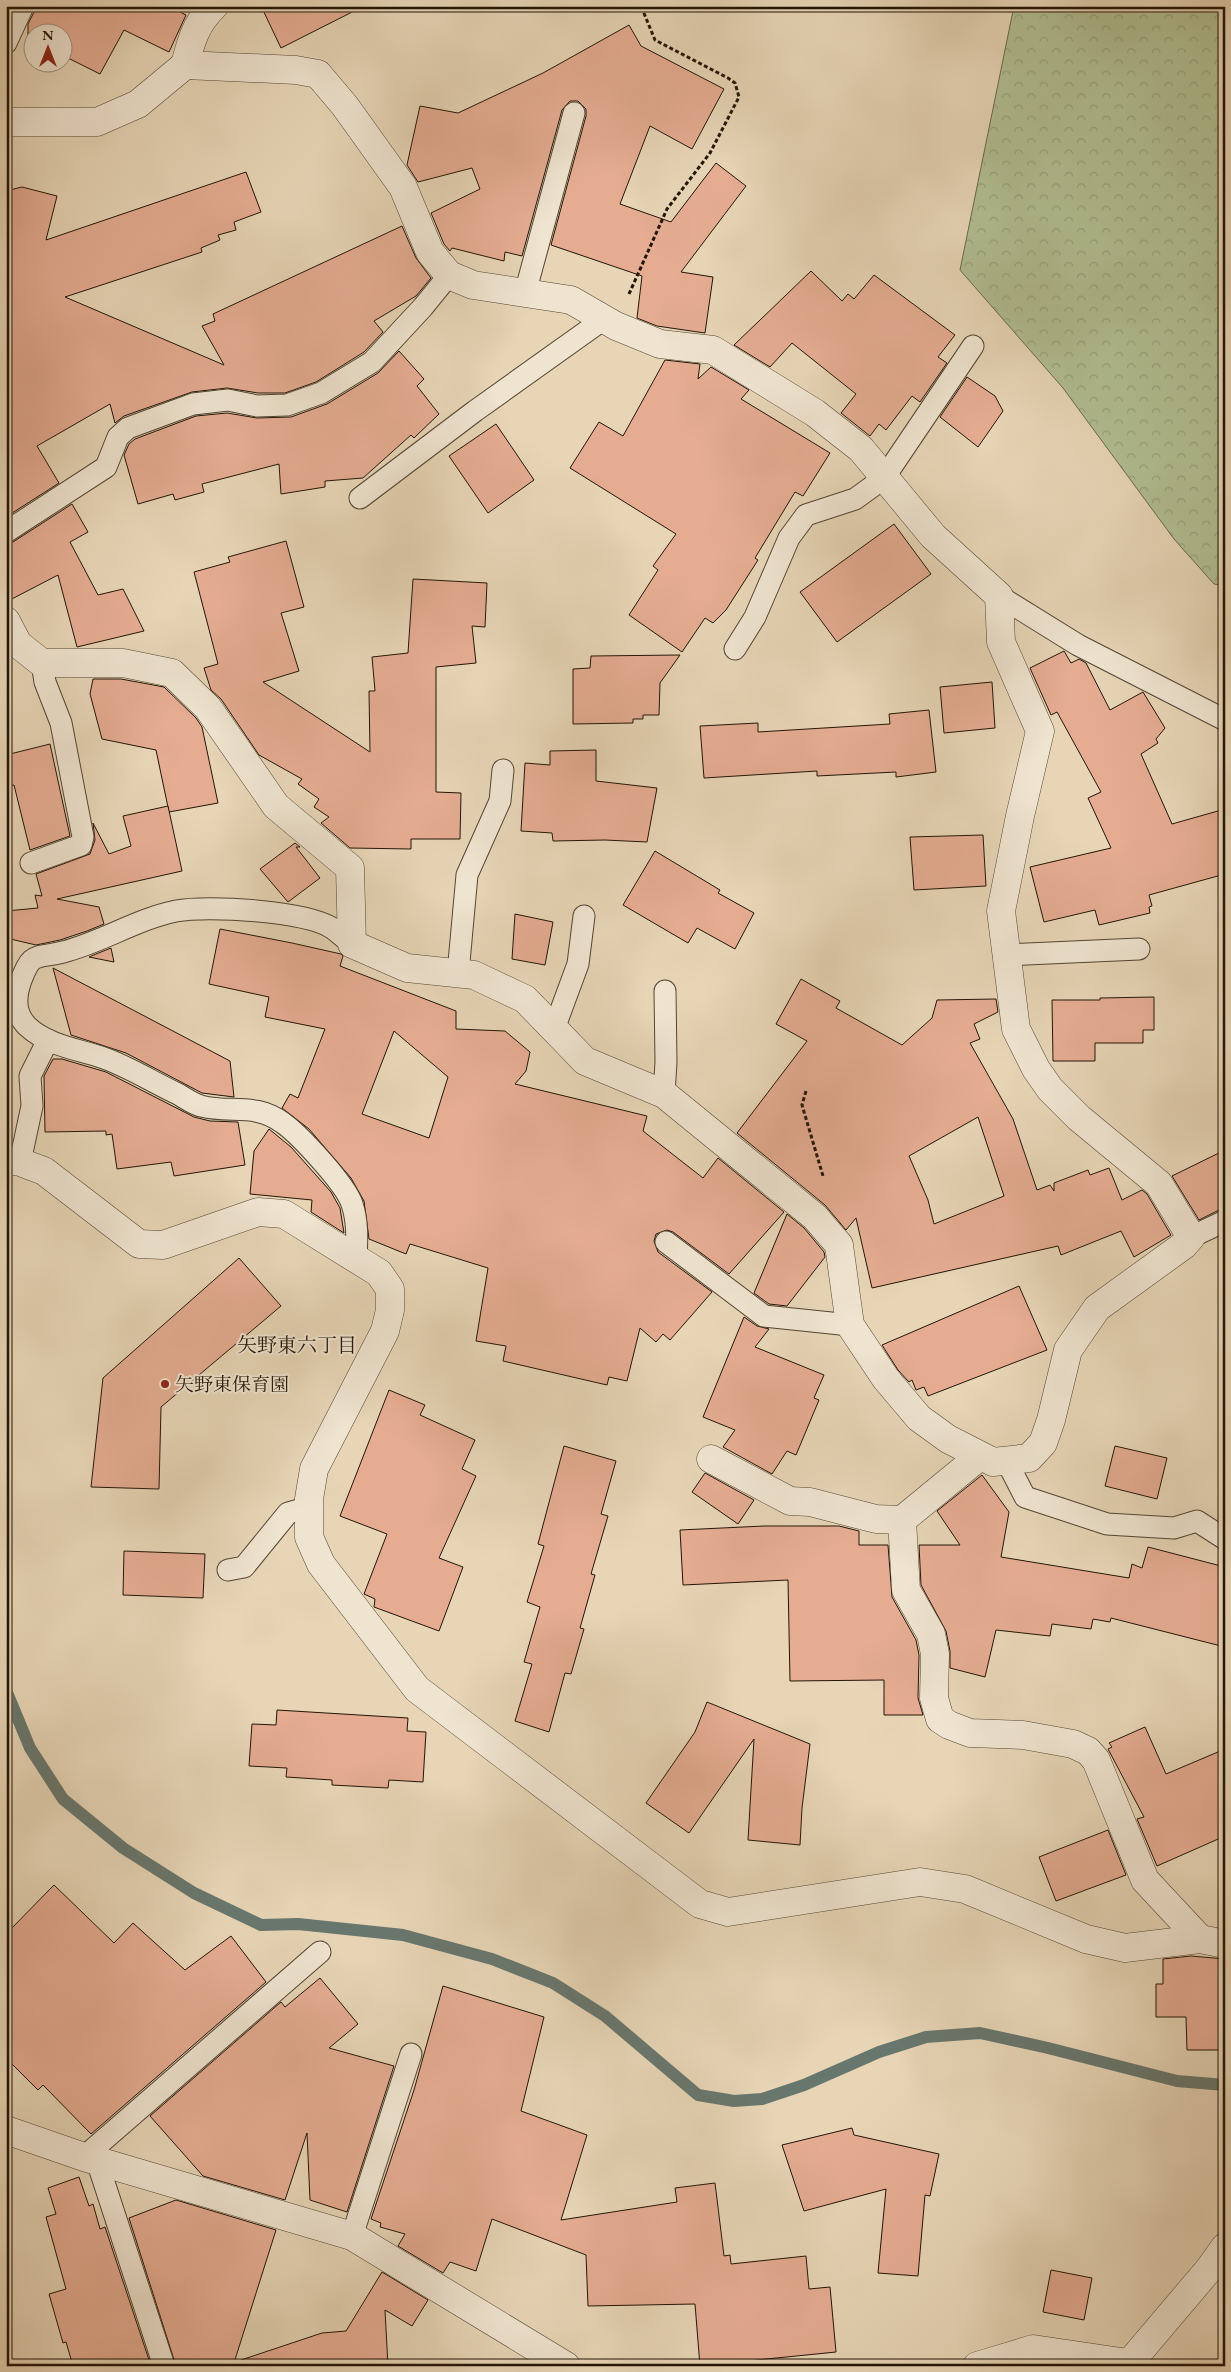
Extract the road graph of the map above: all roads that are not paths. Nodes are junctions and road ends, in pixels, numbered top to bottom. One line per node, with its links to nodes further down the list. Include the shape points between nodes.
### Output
1 (23, 6): 3 (lane)
2 (214, 6): 4 (street, via 202,17)
3 (6, 43)
4 (184, 65): 6 (street, via 138,104 97,122); 7 (street, via 296,70 318,74 403,187 430,252)
5 (574, 113): 8 (lane)
6 (6, 122)
7 (449, 275): 8 (street, via 473,285); 13 (lane, via 372,362 321,393 287,405 257,406 228,400 193,404 128,428 118,437 106,467)
8 (525, 293): 9 (street, via 571,300)
9 (610, 322): 11 (street, via 660,344 713,350 815,413 861,449); 12 (lane, via 475,411)
10 (973, 346): 11 (lane)
11 (884, 478): 14 (street, via 933,536); 16 (lane, via 855,499 806,515 789,538 755,617)
12 (360, 498)
13 (6, 532)
14 (999, 596): 18 (lane, via 1078,645); 24 (street, via 1001,642 1040,731 1001,911)
15 (6, 621): 17 (street, via 18,644)
16 (735, 648)
17 (42, 664): 20 (lane, via 45,682 61,723 83,837 81,845); 22 (street, via 123,664 172,673 208,708 276,806 350,868)
18 (1225, 720)
19 (503, 770): 25 (lane, via 500,801 467,875)
20 (31, 863)
21 (584, 916): 27 (lane, via 578,964)
22 (352, 944): 25 (street, via 407,968); 28 (lane, via 330,927 247,910 176,912 140,922 62,952 39,954 30,961 17,993 17,1009 25,1024)
23 (1139, 949): 24 (lane)
24 (1006, 955): 32 (street, via 1016,1029 1036,1069 1050,1089 1079,1118 1159,1184)
25 (458, 973): 27 (street, via 474,975 525,999)
26 (665, 991): 29 (lane)
27 (554, 1029): 29 (street, via 585,1061)
28 (48, 1040): 30 (lane, via 30,1076 32,1106); 34 (lane, via 103,1058 201,1106 258,1110 283,1123 313,1152 352,1202 357,1230)
29 (664, 1094): 35 (street, via 815,1216 839,1245)
30 (13, 1161): 34 (street, via 44,1171 139,1244 163,1245 258,1212 284,1214)
31 (1225, 1221): 32 (lane)
32 (1191, 1237): 38 (street, via 1097,1308 1068,1350 1043,1444 1029,1458)
33 (666, 1242): 35 (lane, via 764,1316)
34 (356, 1259): 39 (street, via 379,1273 390,1288 390,1310 385,1331 314,1469)
35 (850, 1325): 36 (street, via 886,1379 919,1418)
36 (980, 1456): 38 (street, via 993,1462); 40 (street)
37 (712, 1459): 40 (street, via 790,1501 810,1502 876,1519)
38 (1006, 1460): 41 (lane, via 1025,1497 1107,1524 1174,1528 1197,1521)
39 (309, 1507): 42 (lane, via 288,1514 244,1567); 43 (street, via 309,1537 322,1564 417,1690 700,1904 728,1912 920,1882 965,1888 1094,1941 1125,1948)
40 (902, 1520): 43 (street, via 906,1590 931,1634 935,1654 934,1698 940,1719 949,1726 970,1733 1023,1735 1073,1744 1088,1751 1096,1760 1145,1880)
41 (1225, 1539)
42 (228, 1570)
43 (1212, 1942)
44 (320, 1952): 47 (lane)
45 (411, 2054): 48 (lane)
46 (6, 2130): 47 (street)
47 (90, 2159): 48 (street); 51 (lane)
48 (352, 2236): 52 (street)
49 (1225, 2247): 50 (street)
50 (1128, 2365): 53 (street, via 1033,2349)
51 (164, 2366)
52 (566, 2366)
53 (977, 2366)

